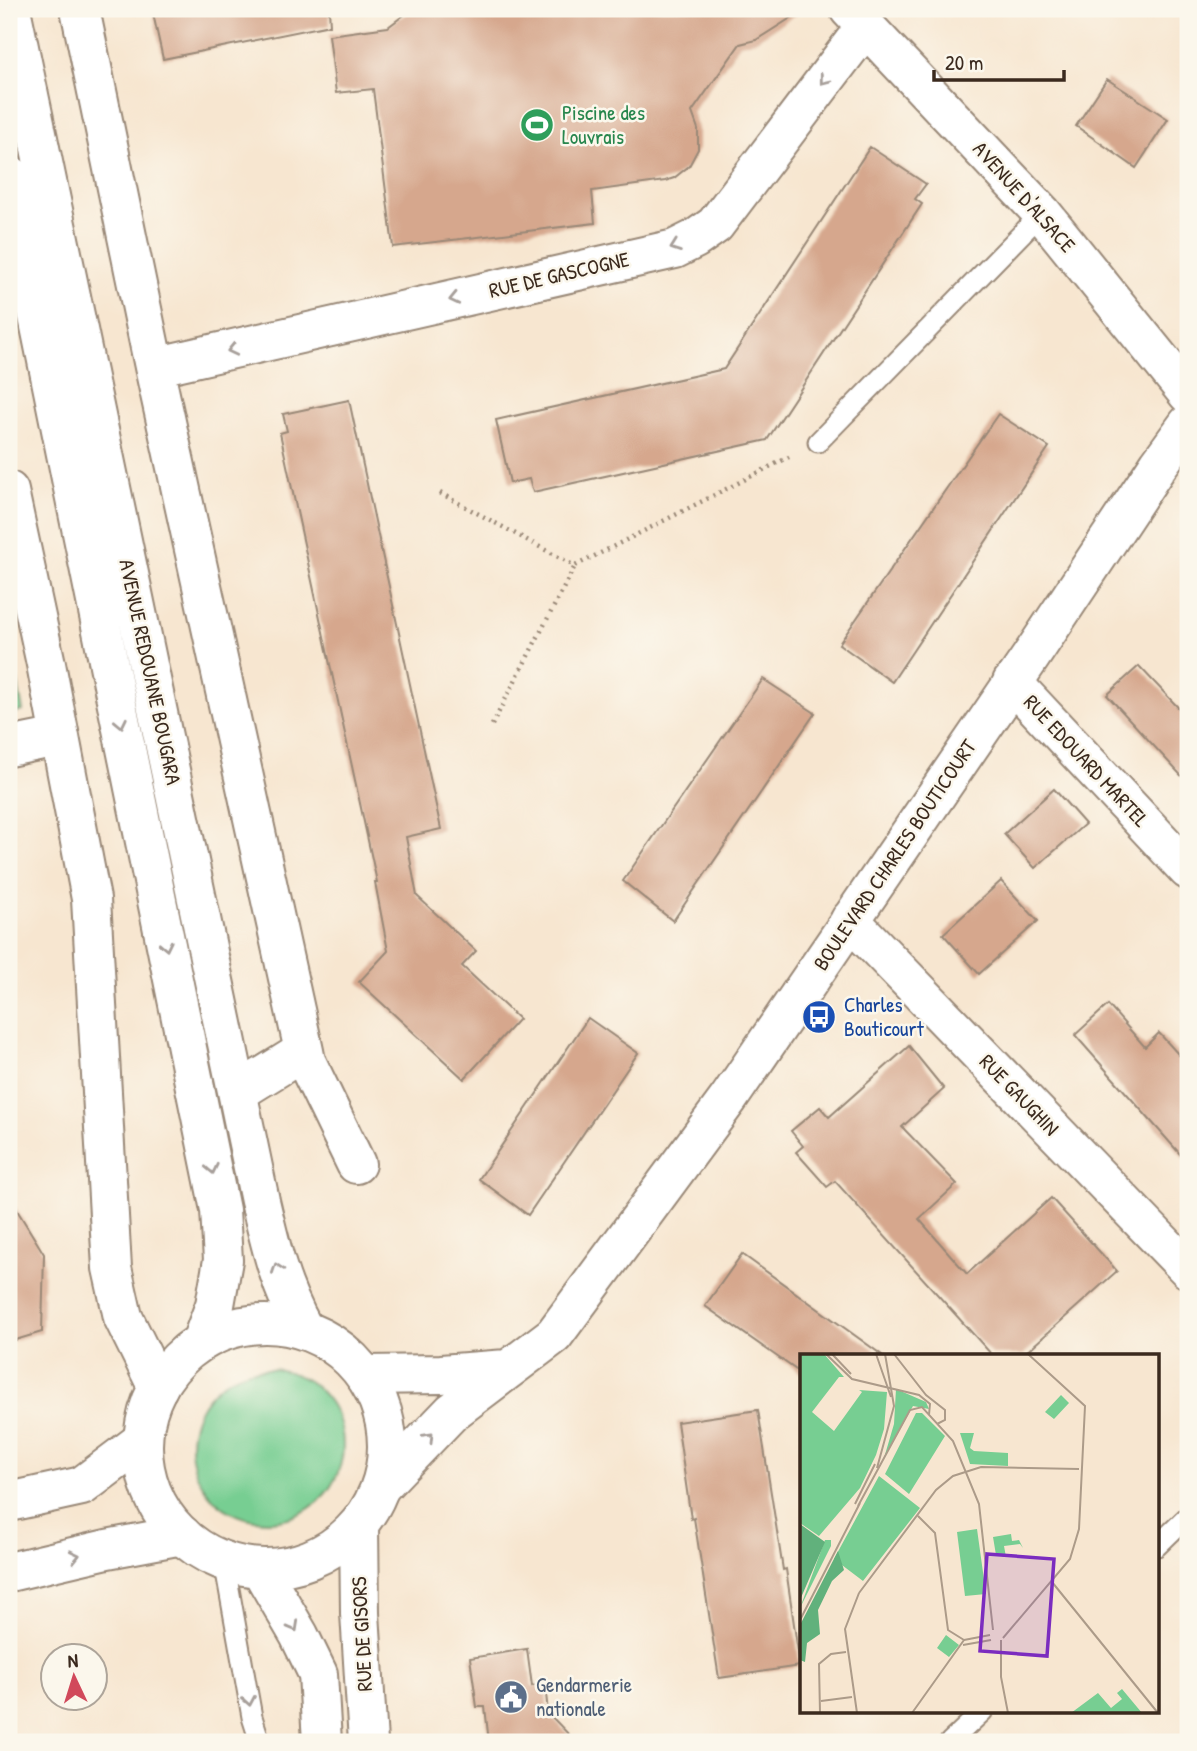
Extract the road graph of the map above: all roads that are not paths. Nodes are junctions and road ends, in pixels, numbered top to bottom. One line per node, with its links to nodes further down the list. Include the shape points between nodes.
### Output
1 (11, 9): 19 (street, AVENUE REDOUANE BOUGARA)
2 (29, 9): 19 (lane, via 228,958)
3 (80, 9): 8 (street)
4 (858, 18): 6 (street, AVENUE D'ALSACE); 8 (street, RUE DE GASCOGNE, one-way to 8, via 715,225 675,249)
5 (9, 174): 13 (street, AVENUE REDOUANE BOUGARA)
6 (1042, 213): 9 (street, AVENUE D'ALSACE); 11 (lane)
7 (9, 251): 13 (lane, via 74,570)
8 (155, 367): 20 (street)
9 (1188, 394)
10 (1188, 424): 14 (street, BOULEVARD CHARLES BOUTICOURT)
11 (818, 442)
12 (9, 491): 15 (street)
13 (107, 656): 25 (street, AVENUE REDOUANE BOUGARA, one-way to 25, via 220,1210 223,1260 215,1305)
14 (1012, 682): 17 (street, RUE EDOUARD MARTEL); 18 (street, BOULEVARD CHARLES BOUTICOURT)
15 (58, 737): 16 (street); 28 (street, via 91,899 112,1268 123,1317)
16 (9, 747)
17 (1188, 870)
18 (850, 920): 23 (street, RUE GAUGHIN); 26 (street, BOULEVARD CHARLES BOUTICOURT, via 702,1138 554,1335)
19 (229, 1050): 21 (street, AVENUE REDOUANE BOUGARA)
20 (304, 1051): 21 (street); 22 (street)
21 (238, 1092): 24 (street, AVENUE REDOUANE BOUGARA, one-way to 21, via 288,1302 273,1256)
22 (356, 1164)
23 (1188, 1269)
24 (304, 1330): 25 (street, via 251,1325); 27 (street, via 338,1349)
25 (201, 1342): 28 (street, via 176,1362)
26 (507, 1369): 27 (street); 30 (street, BOULEVARD CHARLES BOUTICOURT, one-way to 26, via 452,1412)
27 (365, 1375): 30 (street, via 382,1409 388,1448)
28 (158, 1388): 29 (street, via 147,1413)
29 (143, 1440): 31 (street, via 82,1486); 34 (street, via 146,1475 160,1508)
30 (382, 1486): 33 (street)
31 (9, 1502)
32 (1188, 1516): 35 (lane)
33 (359, 1525): 36 (street, via 331,1549 297,1564); 41 (street, RUE DE GISORS)
34 (182, 1535): 36 (street, via 202,1550); 37 (street, one-way to 34)
35 (1158, 1545)
36 (242, 1565): 39 (lane, one-way to 39, via 252,1717); 40 (street, one-way to 40, via 299,1635 318,1674)
37 (9, 1572)
38 (982, 1712): 42 (lane)
39 (260, 1742)
40 (322, 1742)
41 (368, 1742)
42 (950, 1742)

